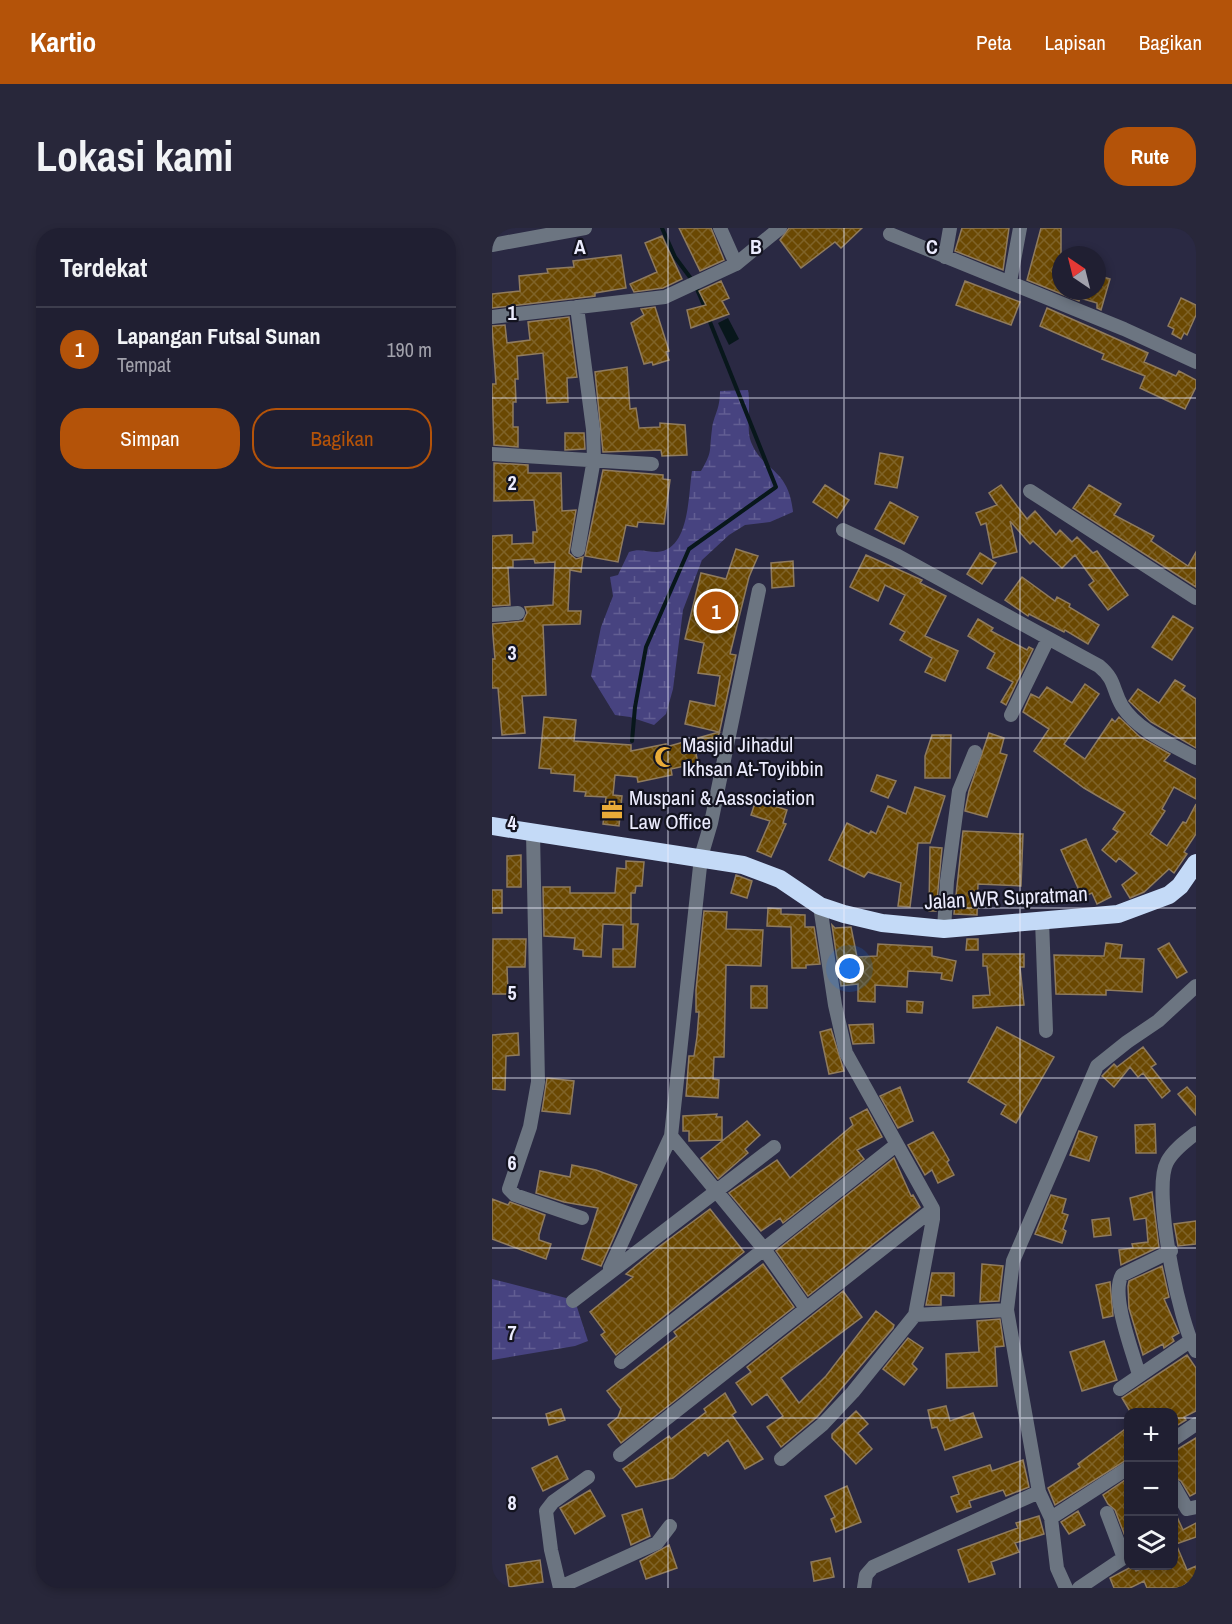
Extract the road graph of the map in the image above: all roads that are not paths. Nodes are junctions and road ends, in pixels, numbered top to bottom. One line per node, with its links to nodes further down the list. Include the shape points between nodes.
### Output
1 (585, 228): 7 (street)
2 (720, 228): 9 (street)
3 (780, 228): 9 (street)
4 (950, 228): 8 (street)
5 (1020, 228): 10 (street)
6 (890, 234): 8 (street)
7 (492, 245)
8 (945, 257): 10 (street)
9 (736, 264): 11 (street, via 665,297)
10 (1010, 282): 13 (street)
11 (577, 307): 12 (street); 15 (street)
12 (492, 318)
13 (1196, 362)
14 (492, 454): 15 (street)
15 (594, 459): 16 (street); 19 (street)
16 (652, 464)
17 (1030, 491): 21 (street)
18 (843, 530): 24 (street)
19 (578, 550)
20 (759, 590): 30 (street, via 711,822)
21 (1196, 598)
22 (518, 613): 23 (street)
23 (492, 615)
24 (1048, 639): 25 (street); 27 (street, via 1105,671 1131,717)
25 (1011, 715)
26 (975, 752): 34 (street, via 959,791)
27 (1196, 758)
28 (492, 826): 29 (highway, Jalan WR Supratman)
29 (533, 833): 30 (highway, Jalan WR Supratman); 43 (street, via 538,1082 530,1127 509,1189 515,1195)
30 (700, 857): 32 (highway, Jalan WR Supratman, via 752,868 780,879); 38 (street)
31 (1196, 863): 33 (highway, Jalan WR Supratman, via 1180,886 1153,903 1118,914)
32 (820, 906): 34 (highway, Jalan WR Supratman, via 882,923); 39 (street, via 846,1053)
33 (1042, 920): 34 (highway, Jalan WR Supratman); 36 (street)
34 (944, 929)
35 (1196, 986): 49 (street, via 1158,1022 1097,1066 1013,1261)
36 (1046, 1031)
37 (1196, 1133): 45 (street, via 1166,1163 1163,1221)
38 (671, 1136): 41 (street); 46 (street)
39 (896, 1145): 42 (street); 44 (street)
40 (774, 1147): 41 (street)
41 (714, 1191): 44 (street); 46 (street)
42 (933, 1209): 48 (street); 50 (street)
43 (582, 1218)
44 (764, 1249): 48 (street); 52 (street)
45 (1171, 1251): 51 (street, via 1174,1280); 53 (street, via 1119,1280 1119,1300)
46 (608, 1272): 47 (street)
47 (573, 1301)
48 (805, 1307): 57 (street)
49 (1007, 1310): 50 (street); 61 (street)
50 (915, 1315): 58 (street, via 853,1392)
51 (1193, 1346): 53 (street)
52 (621, 1362)
53 (1139, 1375): 54 (street)
54 (1120, 1389)
55 (1196, 1424): 56 (street)
56 (1178, 1436)
57 (620, 1455)
58 (781, 1459)
59 (1124, 1471): 65 (street)
60 (588, 1477): 69 (street, via 546,1510)
61 (1039, 1492): 65 (street); 70 (street, via 873,1568 866,1575)
62 (1178, 1494): 63 (street, via 1187,1509)
63 (1196, 1507)
64 (1107, 1514): 67 (street)
65 (1052, 1518): 71 (street, via 1057,1568)
66 (670, 1526): 69 (street, via 657,1543)
67 (1124, 1552)
68 (1124, 1558): 72 (street)
69 (560, 1588)
70 (864, 1588)
71 (1066, 1588)
72 (1079, 1588)

